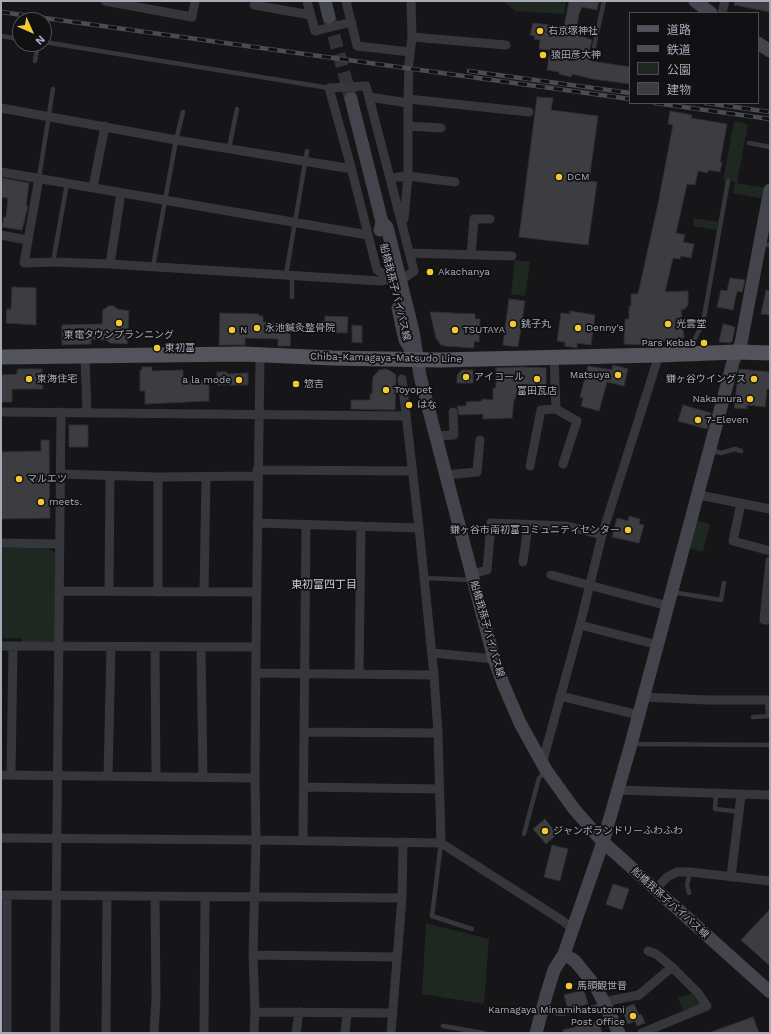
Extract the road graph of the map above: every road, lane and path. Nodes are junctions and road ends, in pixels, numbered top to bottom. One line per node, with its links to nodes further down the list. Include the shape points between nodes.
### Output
1 (105, 1): 10 (street)
2 (195, 1): 10 (street, via 192,17)
3 (308, 1): 14 (street)
4 (326, 1): 15 (street)
5 (346, 1): 16 (street)
6 (411, 1): 18 (street)
7 (604, 1): 23 (lane)
8 (695, 1): 12 (street)
9 (725, 1): 13 (street)
10 (148, 5)
11 (254, 5): 14 (street)
12 (710, 12)
13 (722, 12)
14 (311, 15): 16 (street, via 315,31)
15 (329, 17)
16 (352, 22): 26 (street, via 357,46)
17 (1, 36): 19 (lane)
18 (412, 37): 21 (street); 26 (street)
19 (12, 38)
20 (52, 43): 28 (lane)
21 (506, 45)
22 (759, 45): 24 (street)
23 (594, 47)
24 (770, 51)
25 (36, 52): 27 (lane)
26 (410, 52): 32 (street)
27 (34, 61)
28 (329, 88): 30 (street, via 366,86); 47 (street)
29 (53, 89): 37 (lane)
30 (369, 97): 32 (street); 51 (street)
31 (351, 99): 73 (street, 船橋我孫子バイパス線, via 382,222 387,227)
32 (408, 101): 36 (street); 39 (street)
33 (1, 108): 37 (street)
34 (237, 109): 44 (lane)
35 (183, 112): 41 (lane)
36 (529, 112)
37 (49, 117): 38 (street); 50 (lane)
38 (105, 126): 41 (street); 55 (street)
39 (408, 126): 40 (street); 49 (street)
40 (441, 128)
41 (176, 140): 44 (street); 58 (lane)
42 (749, 143): 43 (lane)
43 (770, 147)
44 (229, 148): 46 (street)
45 (307, 151): 46 (lane)
46 (306, 161): 47 (street); 60 (lane)
47 (351, 167): 63 (street)
48 (1, 172): 50 (street)
49 (408, 176): 51 (street); 52 (street); 61 (street)
50 (39, 178): 54 (street); 64 (street)
51 (390, 178): 61 (street)
52 (455, 182)
53 (728, 182): 77 (lane, via 703,323)
54 (67, 184): 55 (street); 69 (lane)
55 (93, 187): 56 (street)
56 (121, 193): 58 (street); 70 (street)
57 (769, 196): 65 (street)
58 (165, 199): 60 (street); 71 (lane)
59 (490, 219): 67 (street, via 474,219)
60 (295, 222): 63 (street); 72 (lane)
61 (403, 227): 66 (street)
62 (1, 235): 64 (street)
63 (368, 235): 73 (street, via 377,270)
64 (27, 240): 69 (street, via 24,263)
65 (765, 240): 75 (street)
66 (409, 252): 67 (street); 73 (street, via 414,271)
67 (471, 255): 68 (street)
68 (512, 256)
69 (53, 262): 70 (street)
70 (110, 264): 71 (street)
71 (153, 267): 72 (street)
72 (289, 275): 73 (street); 74 (lane)
73 (396, 280): 83 (street, 船橋我孫子バイパス線, via 414,335)
74 (292, 298)
75 (737, 352): 76 (main road, Chiba-Kamagaya-Matsudo Line); 77 (main road, Chiba-Kamagaya-Matsudo Line); 94 (street)
76 (770, 352)
77 (687, 354): 79 (main road, Chiba-Kamagaya-Matsudo Line)
78 (260, 355): 80 (main road, Chiba-Kamagaya-Matsudo Line); 83 (main road, Chiba-Kamagaya-Matsudo Line); 90 (street)
79 (659, 355): 82 (main road, Chiba-Kamagaya-Matsudo Line); 113 (street)
80 (86, 356): 81 (main road, Chiba-Kamagaya-Matsudo Line); 88 (street)
81 (1, 357)
82 (554, 357): 83 (main road, Chiba-Kamagaya-Matsudo Line); 85 (street)
83 (417, 360): 92 (street, 船橋我孫子バイパス線)
84 (402, 379): 91 (street)
85 (556, 409): 96 (street, via 577,421); 97 (street, via 541,410)
86 (1, 412): 87 (street)
87 (61, 412): 88 (street); 100 (street)
88 (87, 412): 90 (street)
89 (453, 412): 92 (street, via 454,435)
90 (258, 414): 91 (street); 99 (street)
91 (406, 416): 98 (street)
92 (437, 436): 101 (street, 船橋我孫子バイパス線)
93 (480, 440): 101 (street, via 477,472)
94 (710, 450): 95 (lane, via 721,453 735,449); 105 (street)
95 (741, 451)
96 (563, 464)
97 (530, 466)
98 (412, 471): 99 (street); 112 (street)
99 (257, 473): 104 (street); 108 (street)
100 (60, 474): 102 (street); 115 (street)
101 (446, 475): 120 (street, 船橋我孫子バイパス線)
102 (110, 476): 103 (street); 125 (street)
103 (158, 477): 104 (street); 126 (street)
104 (206, 477): 127 (street)
105 (699, 495): 106 (street); 129 (street)
106 (741, 503): 107 (street); 116 (street, via 733,541)
107 (770, 509)
108 (257, 523): 109 (street); 128 (street)
109 (306, 525): 111 (street); 144 (street)
110 (528, 525): 113 (street, via 567,526); 118 (street); 120 (street, via 491,523 487,570)
111 (361, 526): 112 (street); 145 (street)
112 (419, 528): 121 (street)
113 (602, 535): 123 (street)
114 (1, 543): 115 (street)
115 (60, 544): 124 (street)
116 (770, 551)
117 (770, 561): 131 (street, via 764,620)
118 (523, 562)
119 (551, 575): 123 (street)
120 (472, 577): 121 (lane); 142 (street, 船橋我孫子バイパス線)
121 (424, 578): 141 (street)
122 (724, 583): 129 (lane, via 721,600)
123 (590, 586): 130 (street); 132 (street)
124 (59, 592): 125 (street); 135 (street)
125 (109, 592): 126 (street)
126 (158, 592): 127 (street)
127 (204, 592): 128 (street)
128 (256, 592): 138 (street)
129 (672, 592): 130 (street)
130 (668, 606): 133 (street)
131 (770, 620)
132 (580, 625): 133 (street); 147 (street)
133 (658, 645): 148 (street)
134 (1, 646): 137 (street)
135 (59, 646): 136 (street); 137 (street); 160 (street)
136 (111, 646): 139 (street); 161 (street)
137 (13, 647): 159 (street)
138 (256, 647): 140 (street); 143 (street)
139 (155, 648): 140 (street); 162 (street)
140 (202, 648): 163 (street)
141 (432, 653): 142 (street); 146 (street)
142 (494, 659): 157 (street, 船橋我孫子バイパス線, via 517,717)
143 (256, 673): 144 (street); 164 (street)
144 (305, 673): 145 (street); 153 (street)
145 (359, 674): 146 (street)
146 (434, 675): 154 (street)
147 (560, 696): 150 (street); 157 (street)
148 (643, 697): 149 (street); 150 (street)
149 (769, 700): 151 (lane)
150 (639, 715): 155 (street)
151 (769, 716): 152 (lane)
152 (753, 717)
153 (304, 732): 154 (street); 165 (street)
154 (438, 733): 166 (street)
155 (631, 744): 156 (lane); 167 (street)
156 (770, 745)
157 (544, 767): 172 (lane); 178 (street, 船橋我孫子バイパス線, via 574,809)
158 (1, 775): 159 (street)
159 (11, 775): 160 (street)
160 (58, 776): 161 (street); 174 (street)
161 (108, 776): 162 (street)
162 (156, 777): 163 (street)
163 (202, 777): 164 (street)
164 (254, 778): 175 (street)
165 (304, 787): 166 (street); 176 (street)
166 (440, 789): 179 (street)
167 (618, 790): 168 (street); 178 (street)
168 (716, 794): 169 (street); 171 (lane, via 716,809)
169 (741, 795): 170 (street); 181 (street)
170 (770, 795)
171 (734, 811)
172 (524, 834)
173 (1, 838): 174 (street)
174 (57, 839): 175 (street); 186 (street)
175 (256, 840): 176 (street); 190 (street)
176 (303, 840): 177 (street)
177 (403, 842): 179 (street); 191 (street)
178 (603, 842): 183 (street, 船橋我孫子バイパス線); 193 (street)
179 (441, 843): 192 (lane, via 432,916); 193 (street)
180 (690, 872): 181 (street); 183 (street, via 677,872 667,877); 184 (lane, via 687,885)
181 (731, 877): 182 (street)
182 (770, 881)
183 (655, 890): 199 (street, 船橋我孫子バイパス線)
184 (689, 893)
185 (4, 895): 186 (street); 207 (street)
186 (57, 896): 187 (street); 208 (street)
187 (107, 896): 188 (street); 209 (street)
188 (155, 896): 189 (street); 210 (street)
189 (204, 897): 190 (street); 211 (street)
190 (254, 897): 191 (street); 196 (street)
191 (402, 898): 197 (street)
192 (472, 929)
193 (572, 929): 195 (street)
194 (648, 951): 198 (street)
195 (564, 954): 200 (street, via 575,961 588,977); 201 (street, via 554,970)
196 (253, 955): 197 (street); 202 (street)
197 (397, 957): 205 (street)
198 (672, 967): 200 (street, via 639,995); 219 (street, via 707,1006)
199 (770, 992)
200 (604, 1004): 201 (lane, via 561,1014); 218 (street)
201 (542, 1011): 217 (street)
202 (255, 1012): 203 (street); 212 (street)
203 (299, 1012): 204 (street); 213 (street)
204 (347, 1013): 205 (street); 214 (street)
205 (392, 1013): 215 (street)
206 (443, 1026): 216 (lane)
207 (6, 1033)
208 (55, 1033)
209 (106, 1033)
210 (154, 1033)
211 (204, 1033)
212 (254, 1033)
213 (296, 1033)
214 (344, 1033)
215 (391, 1033)
216 (484, 1033)
217 (536, 1033)
218 (619, 1033)
219 (642, 1033)

